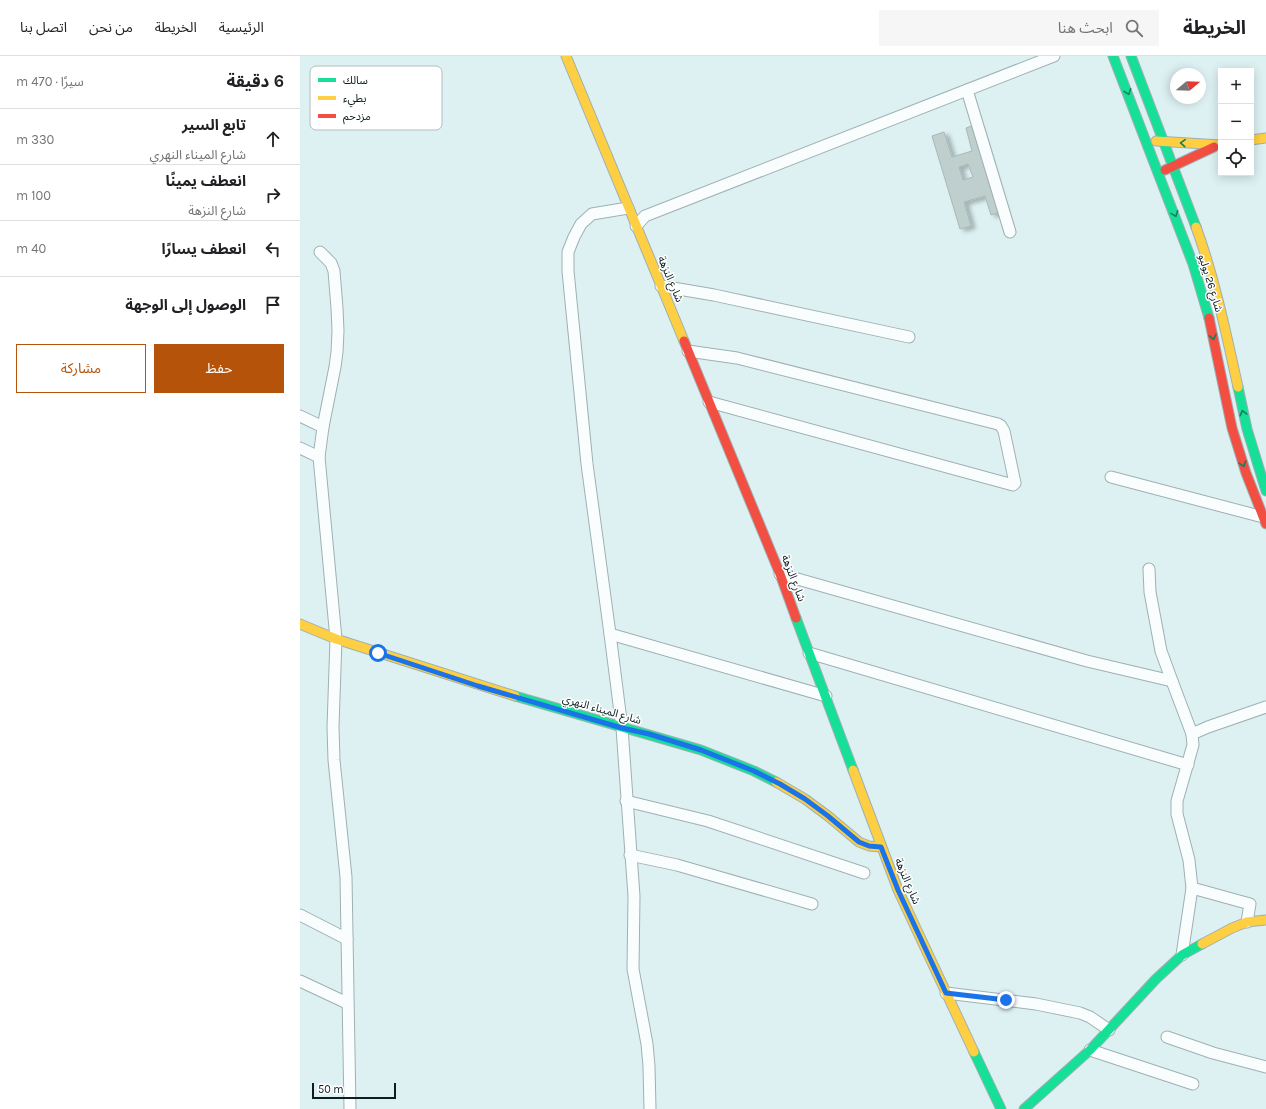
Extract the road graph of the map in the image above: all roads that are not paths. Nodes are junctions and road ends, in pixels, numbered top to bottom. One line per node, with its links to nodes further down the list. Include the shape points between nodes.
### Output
1 (566, 56): 14 (main road, شارع النزهة)
2 (1054, 56): 5 (street)
3 (1113, 56): 7 (main road, شارع 26 يوليو, one-way to 7)
4 (1131, 56): 9 (main road, شارع 26 يوليو)
5 (967, 90): 15 (street, via 645,216); 16 (street)
6 (1266, 138): 8 (main road)
7 (1146, 139): 9 (main road); 13 (main road, شارع 26 يوليو)
8 (1254, 140)
9 (1164, 142): 10 (main road, one-way to 9); 12 (main road, شارع 26 يوليو)
10 (1218, 145)
11 (1218, 146): 12 (main road)
12 (1174, 165): 13 (main road); 27 (main road, شارع 26 يوليو, one-way to 12, via 1247,429 1213,279)
13 (1159, 173): 28 (main road, شارع 26 يوليو, one-way to 28, via 1201,289 1232,428 1246,473)
14 (628, 208): 15 (main road, شارع النزهة); 32 (street, via 592,214 578,230 568,252 587,464)
15 (636, 226): 18 (main road, شارع النزهة)
16 (1010, 232)
17 (320, 252): 23 (street, via 331,263 334,271 338,331 335,368)
18 (661, 286): 19 (street); 20 (main road, شارع النزهة)
19 (909, 337)
20 (688, 351): 21 (main road, شارع النزهة); 21 (street, via 737,358 998,424 1004,431 1015,483 1013,485)
21 (709, 402): 30 (main road, شارع النزهة)
22 (300, 416): 23 (street)
23 (323, 427): 25 (street)
24 (300, 448): 25 (street)
25 (319, 457): 33 (street)
26 (1111, 477): 28 (street)
27 (1266, 491)
28 (1265, 520)
29 (1149, 569): 35 (street, via 1155,623 1161,651)
30 (780, 574): 34 (main road, شارع النزهة); 35 (street, via 1086,661)
31 (300, 624): 33 (main road, شارع الميناء النهري)
32 (610, 634): 36 (street); 38 (street)
33 (336, 640): 38 (main road, شارع الميناء النهري, via 478,686); 50 (street, via 334,760 346,877)
34 (809, 653): 36 (main road, شارع النزهة); 40 (street)
35 (1172, 681): 39 (street)
36 (826, 696): 42 (main road, شارع النزهة)
37 (1266, 707): 39 (street)
38 (622, 728): 41 (street); 42 (main road, شارع الميناء النهري, via 675,741 754,771 805,799 859,842)
39 (1192, 734): 40 (street, via 1194,745)
40 (1188, 765): 45 (street, via 1176,806 1189,860)
41 (626, 801): 43 (street); 44 (street, via 708,821)
42 (881, 847): 53 (main road, شارع النزهة)
43 (630, 855): 46 (street, via 677,865); 61 (street, via 634,896 633,969 647,1044)
44 (864, 873)
45 (1192, 888): 49 (street, via 1250,904); 51 (street)
46 (812, 904)
47 (300, 915): 50 (street)
48 (1266, 920): 49 (main road)
49 (1247, 922): 51 (main road)
50 (347, 939): 54 (street)
51 (1182, 955): 55 (main road)
52 (300, 980): 54 (street)
53 (946, 993): 55 (street, via 1036,1004 1080,1013); 62 (main road, شارع النزهة)
54 (347, 1003): 60 (street)
55 (1109, 1030): 57 (main road)
56 (1167, 1037): 58 (street)
57 (1090, 1050): 59 (street); 63 (main road)
58 (1266, 1067)
59 (1193, 1084)
60 (350, 1109)
61 (650, 1109)
62 (1001, 1109)
63 (1024, 1109)

